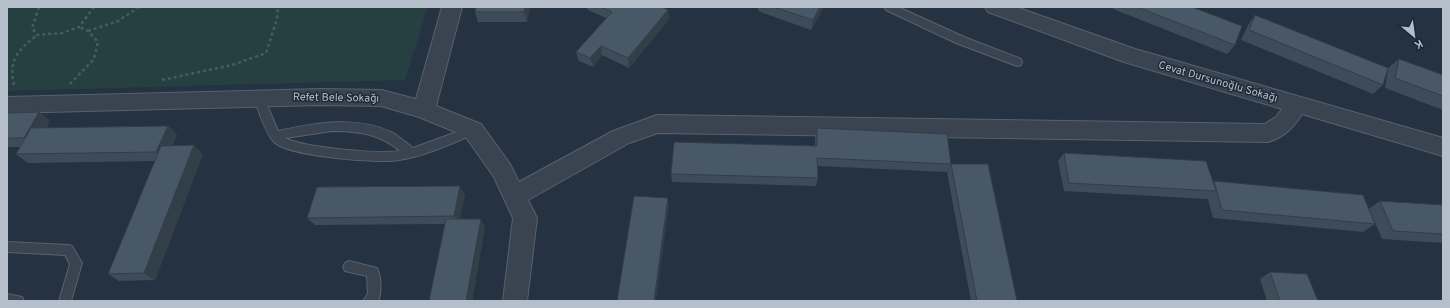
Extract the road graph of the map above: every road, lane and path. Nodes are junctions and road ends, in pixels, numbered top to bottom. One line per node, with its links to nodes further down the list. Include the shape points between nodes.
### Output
1 (39, 7): 10 (path, via 32,28)
2 (94, 7): 8 (path)
3 (139, 7): 9 (path, via 118,21)
4 (278, 7): 12 (path, via 277,19 266,53 232,65)
5 (452, 7): 17 (street)
6 (888, 7): 11 (lane, via 960,40)
7 (995, 7): 16 (street, Cevat Dursunoğlu Sokağı, via 1131,56)
8 (79, 27): 9 (path); 10 (path, via 62,33)
9 (88, 31): 14 (path, via 98,42 94,59)
10 (37, 35): 15 (path, via 22,46 12,62)
11 (1017, 62)
12 (157, 81)
13 (259, 98): 14 (street, Refet Bele Sokağı); 17 (street, Refet Bele Sokağı, via 381,98); 19 (lane)
14 (52, 103): 15 (street, Refet Bele Sokağı)
15 (14, 105)
16 (1297, 105): 20 (street, Cevat Dursunoğlu Sokağı); 22 (street, via 1284,123 1268,132 657,124 621,137)
17 (424, 110): 18 (street, Refet Bele Sokağı)
18 (473, 130): 21 (lane); 22 (street, via 502,171)
19 (276, 136): 21 (lane, via 277,140 284,144 301,149 396,157); 21 (lane, via 331,126 367,130 389,136)
20 (1443, 147)
21 (411, 153)
22 (514, 196): 29 (street, via 525,218)
23 (7, 247): 27 (lane, via 68,250 76,263)
24 (349, 267): 28 (lane, via 373,272 374,297)
25 (7, 300): 26 (lane)
26 (18, 301)
27 (65, 301)
28 (369, 301)
29 (514, 301)

